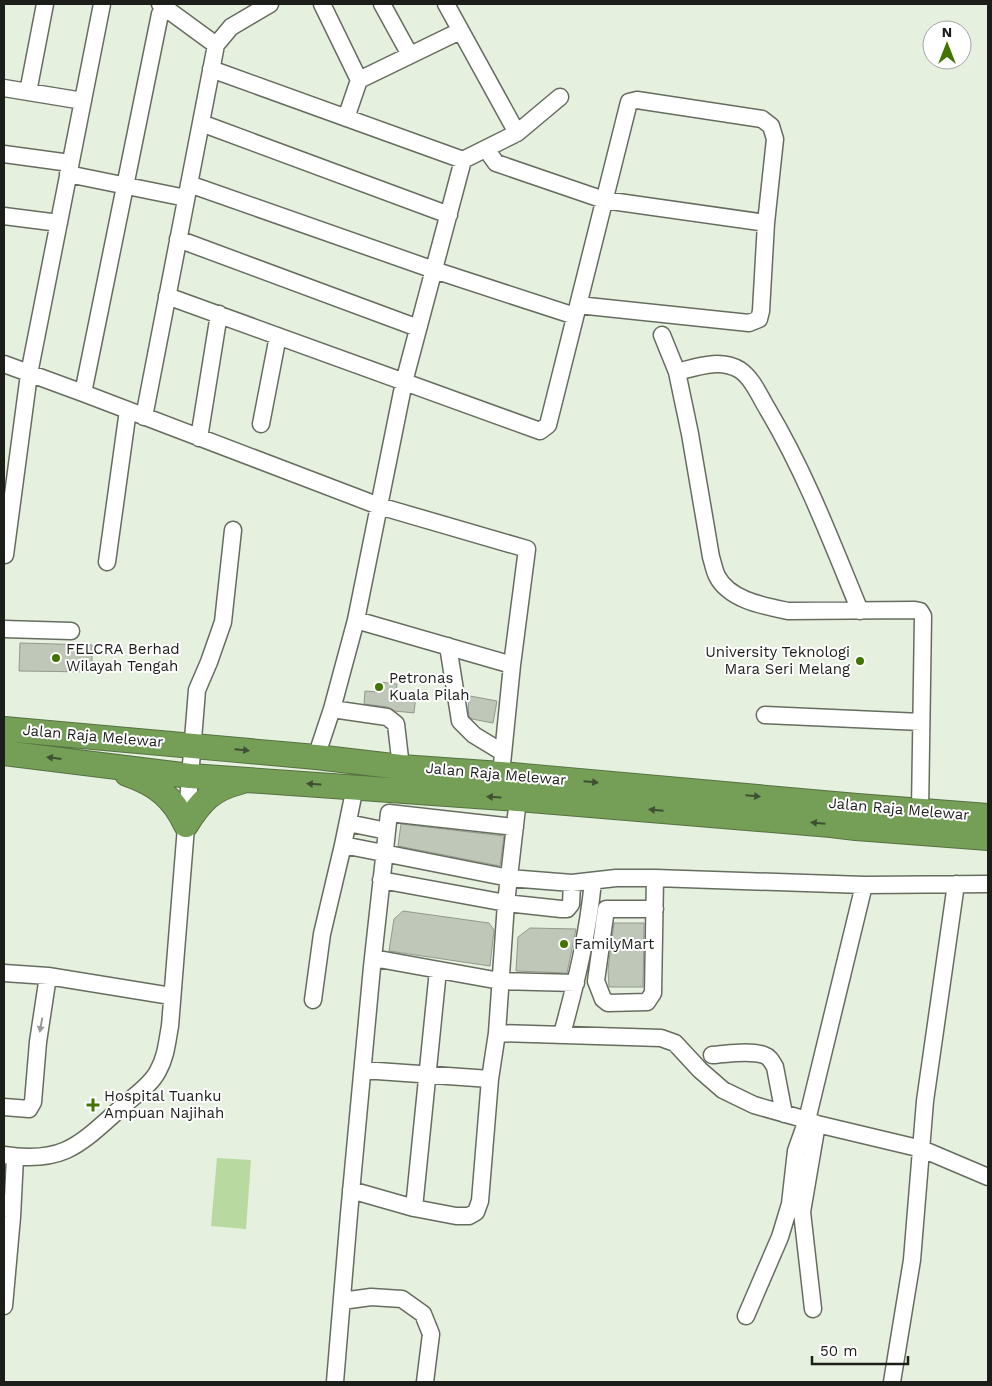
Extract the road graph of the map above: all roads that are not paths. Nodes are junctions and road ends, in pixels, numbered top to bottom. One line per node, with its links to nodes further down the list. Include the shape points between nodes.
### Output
1 (45, 4): 14 (street)
2 (102, 4): 16 (street)
3 (270, 4): 9 (street, via 231,27)
4 (322, 4): 12 (street)
5 (382, 4): 10 (street)
6 (446, 4): 8 (street)
7 (164, 5): 9 (street); 24 (street)
8 (460, 31): 10 (street); 19 (street)
9 (216, 45): 11 (street)
10 (410, 55): 12 (street)
11 (211, 69): 17 (street); 18 (street)
12 (359, 80): 17 (street)
13 (4, 88): 14 (street)
14 (28, 92): 16 (street)
15 (560, 97): 19 (street)
16 (83, 101): 23 (street)
17 (346, 118): 22 (street)
18 (201, 123): 25 (street); 27 (street)
19 (517, 133): 20 (street)
20 (486, 149): 22 (street); 26 (street, via 496,163)
21 (4, 154): 23 (street)
22 (463, 160): 27 (street)
23 (69, 169): 24 (street); 30 (street)
24 (126, 185): 25 (street); 43 (street)
25 (188, 191): 31 (street); 32 (street)
26 (604, 200): 29 (street); 29 (street, via 628,102 637,100 762,119 771,126 775,138); 34 (street)
27 (449, 215): 32 (street)
28 (4, 216): 30 (street)
29 (766, 222): 34 (street, via 759,319 749,323)
30 (58, 223): 41 (street)
31 (178, 239): 33 (street); 36 (street)
32 (434, 270): 34 (street); 36 (street)
33 (168, 296): 35 (street); 45 (street)
34 (576, 310): 42 (street, via 548,425 540,431)
35 (219, 314): 38 (street); 47 (street)
36 (418, 328): 42 (street)
37 (662, 335): 40 (street)
38 (278, 336): 42 (street); 46 (street)
39 (4, 364): 41 (street)
40 (677, 372): 52 (street, via 725,364 739,370 751,381 790,447); 52 (street, via 711,557 717,576 730,593 788,611)
41 (29, 374): 43 (street); 50 (street)
42 (404, 382): 48 (street)
43 (83, 393): 44 (street)
44 (128, 410): 45 (street); 51 (street)
45 (144, 417): 47 (street)
46 (261, 424)
47 (199, 438): 48 (street)
48 (379, 506): 53 (street); 57 (street, via 527,550)
49 (233, 530): 62 (street, via 223,622 197,690)
50 (5, 555)
51 (108, 562)
52 (860, 611): 60 (street, via 915,610 923,616)
53 (356, 620): 56 (street); 58 (street)
54 (4, 630): 55 (street)
55 (71, 631)
56 (448, 646): 57 (street); 65 (street, via 460,721)
57 (512, 665): 65 (street)
58 (332, 709): 64 (street); 67 (street, via 387,717 396,724)
59 (765, 714): 60 (street)
60 (921, 722): 72 (street)
61 (4, 729): 62 (highway, Jalan Raja Melewar)
62 (193, 745): 64 (highway, Jalan Raja Melewar, one-way to 64); 68 (street)
63 (4, 753): 66 (highway, Jalan Raja Melewar, one-way to 63)
64 (316, 757): 67 (highway, Jalan Raja Melewar)
65 (502, 762): 67 (highway, Jalan Raja Melewar); 74 (highway, Jalan Raja Melewar, one-way to 74)
66 (102, 764): 68 (highway, Jalan Raja Melewar); 76 (highway, via 150,783 168,797)
67 (401, 767)
68 (190, 776): 69 (highway, Jalan Raja Melewar); 76 (street)
69 (254, 780): 70 (highway, Jalan Raja Melewar, one-way to 69); 76 (highway, via 214,791 202,801)
70 (355, 787): 71 (highway, Jalan Raja Melewar, one-way to 70); 75 (street)
71 (518, 799): 74 (highway, Jalan Raja Melewar, one-way to 71, via 831,824); 77 (street)
72 (920, 811): 73 (highway, Jalan Raja Melewar); 74 (highway, Jalan Raja Melewar); 78 (street, via 910,820); 80 (street, via 926,822)
73 (988, 816)
74 (857, 817): 78 (highway, Jalan Raja Melewar)
75 (348, 823): 79 (street); 82 (street)
76 (186, 825): 100 (street)
77 (515, 827): 79 (street, via 389,813); 84 (street)
78 (886, 830): 80 (highway, Jalan Raja Melewar)
79 (387, 831): 83 (street)
80 (947, 836): 81 (highway, Jalan Raja Melewar)
81 (988, 838)
82 (343, 845): 83 (street); 101 (street, via 322,934)
83 (384, 854): 84 (street); 86 (street)
84 (508, 878): 88 (street); 92 (street)
85 (655, 878): 87 (street); 91 (street); 93 (street)
86 (381, 880): 92 (street); 94 (street)
87 (593, 881): 88 (street); 99 (street)
88 (572, 883): 92 (street, via 571,904 567,909)
89 (956, 884): 90 (street); 91 (street); 111 (street, via 924,1101)
90 (988, 884)
91 (864, 886): 110 (street)
92 (506, 903): 98 (street)
93 (655, 909): 93 (street, via 653,993 647,1002 608,1003 596,981 606,909)
94 (373, 958): 95 (street); 105 (street)
95 (438, 970): 98 (street); 106 (street)
96 (4, 973): 97 (street)
97 (48, 976): 100 (street); 108 (street, one-way to 108, via 33,1102 25,1109)
98 (500, 981): 99 (street); 102 (street)
99 (576, 984): 103 (street)
100 (172, 996): 112 (street, via 164,1060 146,1086 86,1139 67,1150 51,1156)
101 (312, 1000)
102 (497, 1033): 103 (street); 107 (street)
103 (562, 1034): 109 (street, via 668,1040 723,1090 754,1105)
104 (712, 1055): 109 (street, via 749,1053 764,1055 771,1060)
105 (363, 1070): 106 (street); 114 (street)
106 (427, 1075): 107 (street); 115 (street)
107 (490, 1079): 115 (street, via 480,1201 476,1212 456,1216)
108 (4, 1107)
109 (784, 1114): 110 (street)
110 (812, 1122): 111 (street); 116 (street, via 796,1151)
111 (922, 1149): 113 (street); 123 (street, via 912,1260)
112 (9, 1156): 118 (street, via 12,1217)
113 (988, 1177)
114 (352, 1190): 115 (street); 117 (street)
115 (414, 1208)
116 (796, 1208): 119 (street); 120 (street)
117 (342, 1301): 121 (street); 122 (street, via 402,1299 423,1314 431,1334)
118 (4, 1306)
119 (813, 1309)
120 (746, 1316)
121 (335, 1382)
122 (425, 1382)
123 (892, 1382)

